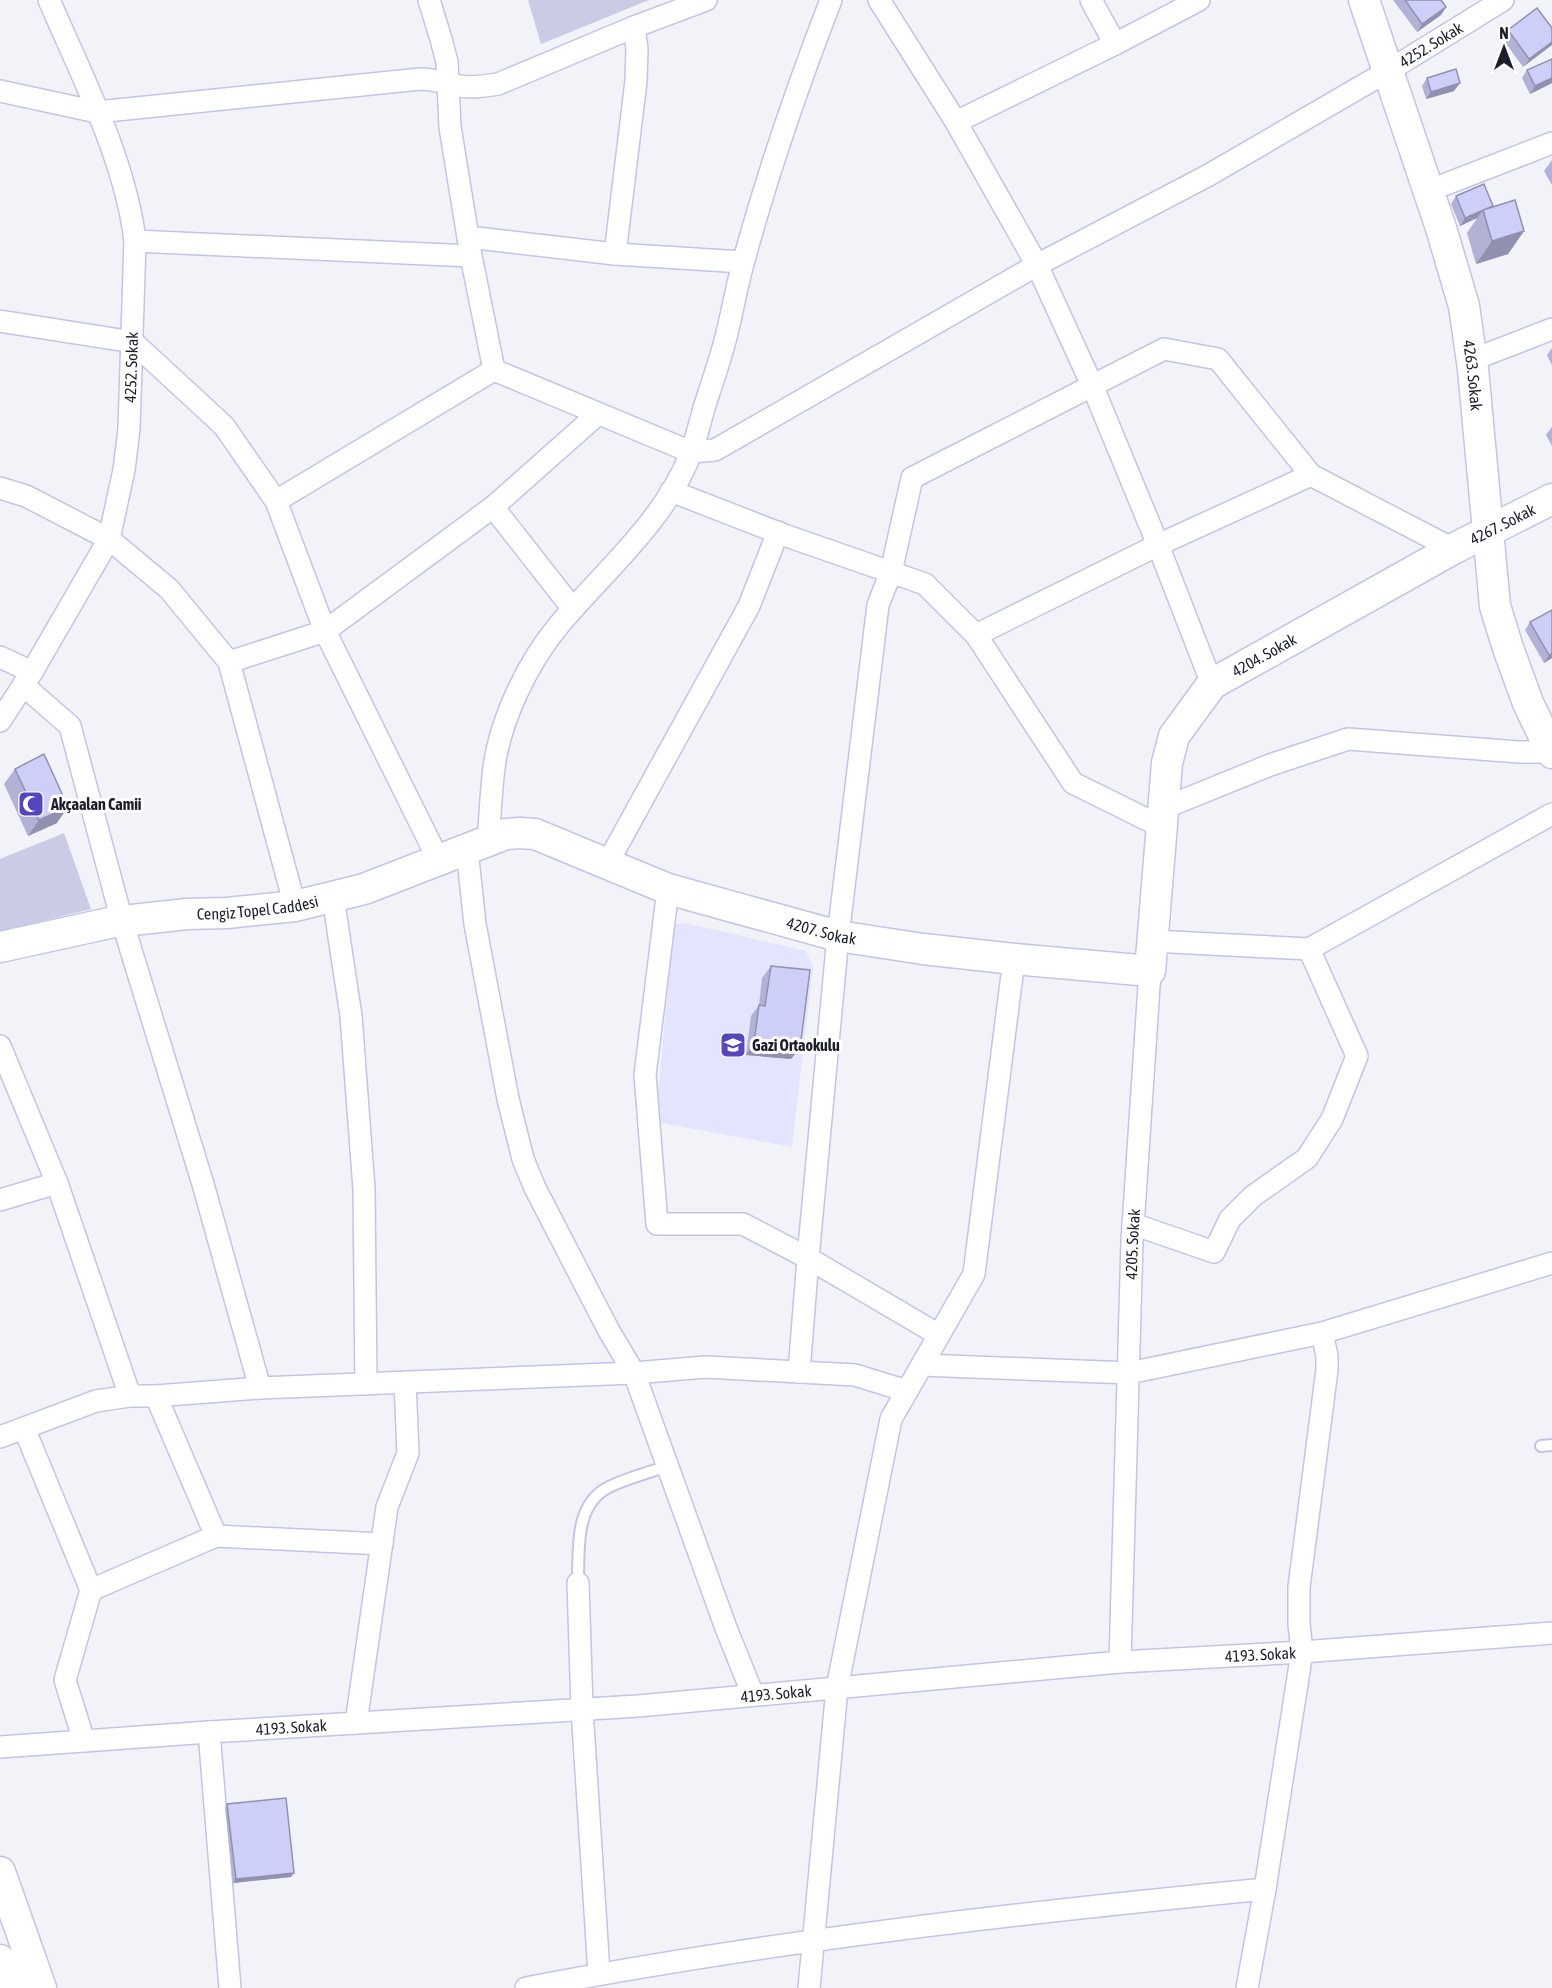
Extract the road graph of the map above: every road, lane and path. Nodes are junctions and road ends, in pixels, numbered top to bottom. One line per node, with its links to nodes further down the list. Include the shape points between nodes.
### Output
1 (49, 0): 15 (street, 4252. Sokak)
2 (429, 0): 13 (street, via 447,62)
3 (706, 0): 10 (street)
4 (831, 0): 22 (street)
5 (879, 0): 16 (street)
6 (1091, 0): 11 (street)
7 (1199, 0): 11 (street)
8 (1364, 0): 12 (street, 4263. Sokak)
9 (1503, 0): 12 (street, 4252. Sokak)
10 (634, 27): 13 (street, via 498,84 471,87); 21 (street, via 636,81)
11 (1115, 44): 16 (street)
12 (1388, 71): 18 (street, 4263. Sokak); 23 (street, 4252. Sokak, via 1207,176)
13 (448, 82): 15 (street, via 420,79); 20 (street, via 450,126)
14 (0, 91): 15 (street)
15 (97, 112): 19 (street, 4252. Sokak, via 128,196)
16 (956, 122): 23 (street)
17 (1552, 143): 18 (street)
18 (1428, 191): 27 (street, 4263. Sokak, via 1464,306)
19 (135, 241): 20 (street); 26 (street, 4252. Sokak)
20 (469, 246): 21 (street); 28 (street)
21 (615, 254): 22 (street)
22 (743, 262): 31 (street, via 727,334)
23 (1037, 265): 29 (street); 31 (street, 4252. Sokak, via 715,450)
24 (0, 321): 26 (street)
25 (1552, 329): 27 (street)
26 (133, 342): 36 (street, via 224,426); 40 (street, 4252. Sokak, via 129,429)
27 (1472, 360): 39 (street, 4263. Sokak)
28 (494, 370): 30 (street); 36 (street)
29 (1092, 385): 32 (street, via 1164,349 1218,359); 41 (street); 43 (street, via 912,478)
30 (598, 414): 31 (street); 37 (street)
31 (691, 452): 34 (street)
32 (1311, 475): 41 (street); 42 (street)
33 (0, 488): 40 (street, via 26,496)
34 (671, 490): 38 (street); 44 (street, via 633,545)
35 (1552, 499): 39 (street, 4267. Sokak)
36 (276, 501): 45 (street)
37 (493, 507): 44 (street); 45 (street)
38 (778, 532): 43 (street); 57 (street, via 748,606)
39 (1488, 532): 42 (street, 4267. Sokak); 52 (street, 4263. Sokak, via 1499,622 1528,703)
40 (109, 539): 48 (street, via 169,589); 49 (street, 4252. Sokak)
41 (1158, 545): 46 (street); 50 (street)
42 (1453, 549): 50 (street, 4204. Sokak)
43 (891, 572): 46 (street, via 925,584); 62 (street, via 878,605)
44 (573, 609): 55 (street, via 538,654 503,729 494,766)
45 (325, 631): 48 (street); 56 (street)
46 (975, 635): 54 (street, via 1072,783)
47 (0, 657): 49 (street)
48 (229, 662): 60 (street)
49 (27, 679): 51 (street, 4252. Sokak); 61 (street, via 70,726)
50 (1212, 684): 54 (street, 4204. Sokak, via 1174,736 1167,763)
51 (0, 721)
52 (1552, 752): 54 (street, via 1348,739 1270,765)
53 (1552, 814): 65 (street)
54 (1163, 818): 63 (street, 4205. Sokak)
55 (487, 842): 56 (street, Cengiz Topel Caddesi); 57 (street, 4207. Sokak, via 520,833 535,834); 78 (street, via 475,924 508,1099 524,1159 561,1239)
56 (439, 861): 59 (street, Cengiz Topel Caddesi)
57 (607, 864): 58 (street, 4207. Sokak)
58 (668, 889): 62 (street, 4207. Sokak); 72 (street, via 645,1075 657,1224 743,1224)
59 (333, 897): 60 (street, Cengiz Topel Caddesi); 81 (street, via 351,1016 364,1189)
60 (295, 906): 61 (street, Cengiz Topel Caddesi)
61 (122, 921): 64 (street, Cengiz Topel Caddesi); 82 (street, via 203,1184)
62 (838, 936): 66 (street, 4207. Sokak); 72 (street)
63 (1152, 941): 65 (street); 67 (street, 4205. Sokak)
64 (0, 947)
65 (1309, 949): 71 (street, via 1357,1056 1332,1119 1307,1158 1253,1196 1230,1219 1214,1252)
66 (1014, 959): 67 (street, 4207. Sokak); 75 (street, via 974,1274)
67 (1150, 971): 71 (street, 4205. Sokak)
68 (0, 1046): 69 (street)
69 (57, 1183): 70 (street); 84 (street)
70 (0, 1200)
71 (1133, 1224): 79 (street, 4205. Sokak)
72 (808, 1258): 75 (street); 77 (street)
73 (1552, 1263): 74 (street)
74 (1322, 1332): 79 (street); 94 (street, via 1327,1370 1299,1587)
75 (939, 1335): 76 (street)
76 (922, 1365): 79 (street); 83 (street)
77 (799, 1372): 78 (street, via 706,1367); 83 (street, via 855,1375)
78 (634, 1373): 80 (street); 88 (street)
79 (1129, 1373): 95 (street, 4205. Sokak)
80 (405, 1382): 81 (street); 90 (street, via 408,1453 387,1507)
81 (366, 1384): 82 (street)
82 (260, 1388): 85 (street)
83 (907, 1391): 96 (street, via 891,1419)
84 (130, 1396): 85 (street); 86 (street, via 96,1401)
85 (156, 1396): 89 (street)
86 (24, 1428): 87 (street); 92 (street)
87 (0, 1437)
88 (667, 1466): 91 (lane, via 608,1487 596,1497 580,1526); 97 (street)
89 (216, 1536): 90 (street); 92 (street)
90 (382, 1544): 99 (street)
91 (578, 1583): 98 (street)
92 (91, 1590): 101 (street, via 65,1680)
93 (1552, 1633): 94 (street, 4193. Sokak)
94 (1302, 1652): 95 (street, 4193. Sokak); 104 (street)
95 (1120, 1662): 96 (street, 4193. Sokak)
96 (837, 1688): 97 (street, 4193. Sokak); 105 (street)
97 (753, 1695): 98 (street, 4193. Sokak)
98 (582, 1709): 99 (street, 4193. Sokak); 107 (street)
99 (356, 1723): 100 (street, 4193. Sokak)
100 (209, 1732): 101 (street, 4193. Sokak); 110 (street)
101 (84, 1741): 102 (street, 4193. Sokak)
102 (0, 1747)
103 (0, 1872): 109 (street)
104 (1265, 1889): 105 (street); 113 (street)
105 (814, 1940): 107 (street); 112 (street)
106 (0, 1960): 108 (street)
107 (599, 1973): 111 (street)
108 (10, 1988)
109 (41, 1988)
110 (230, 1988)
111 (526, 1988)
112 (809, 1988)
113 (1247, 1988)

